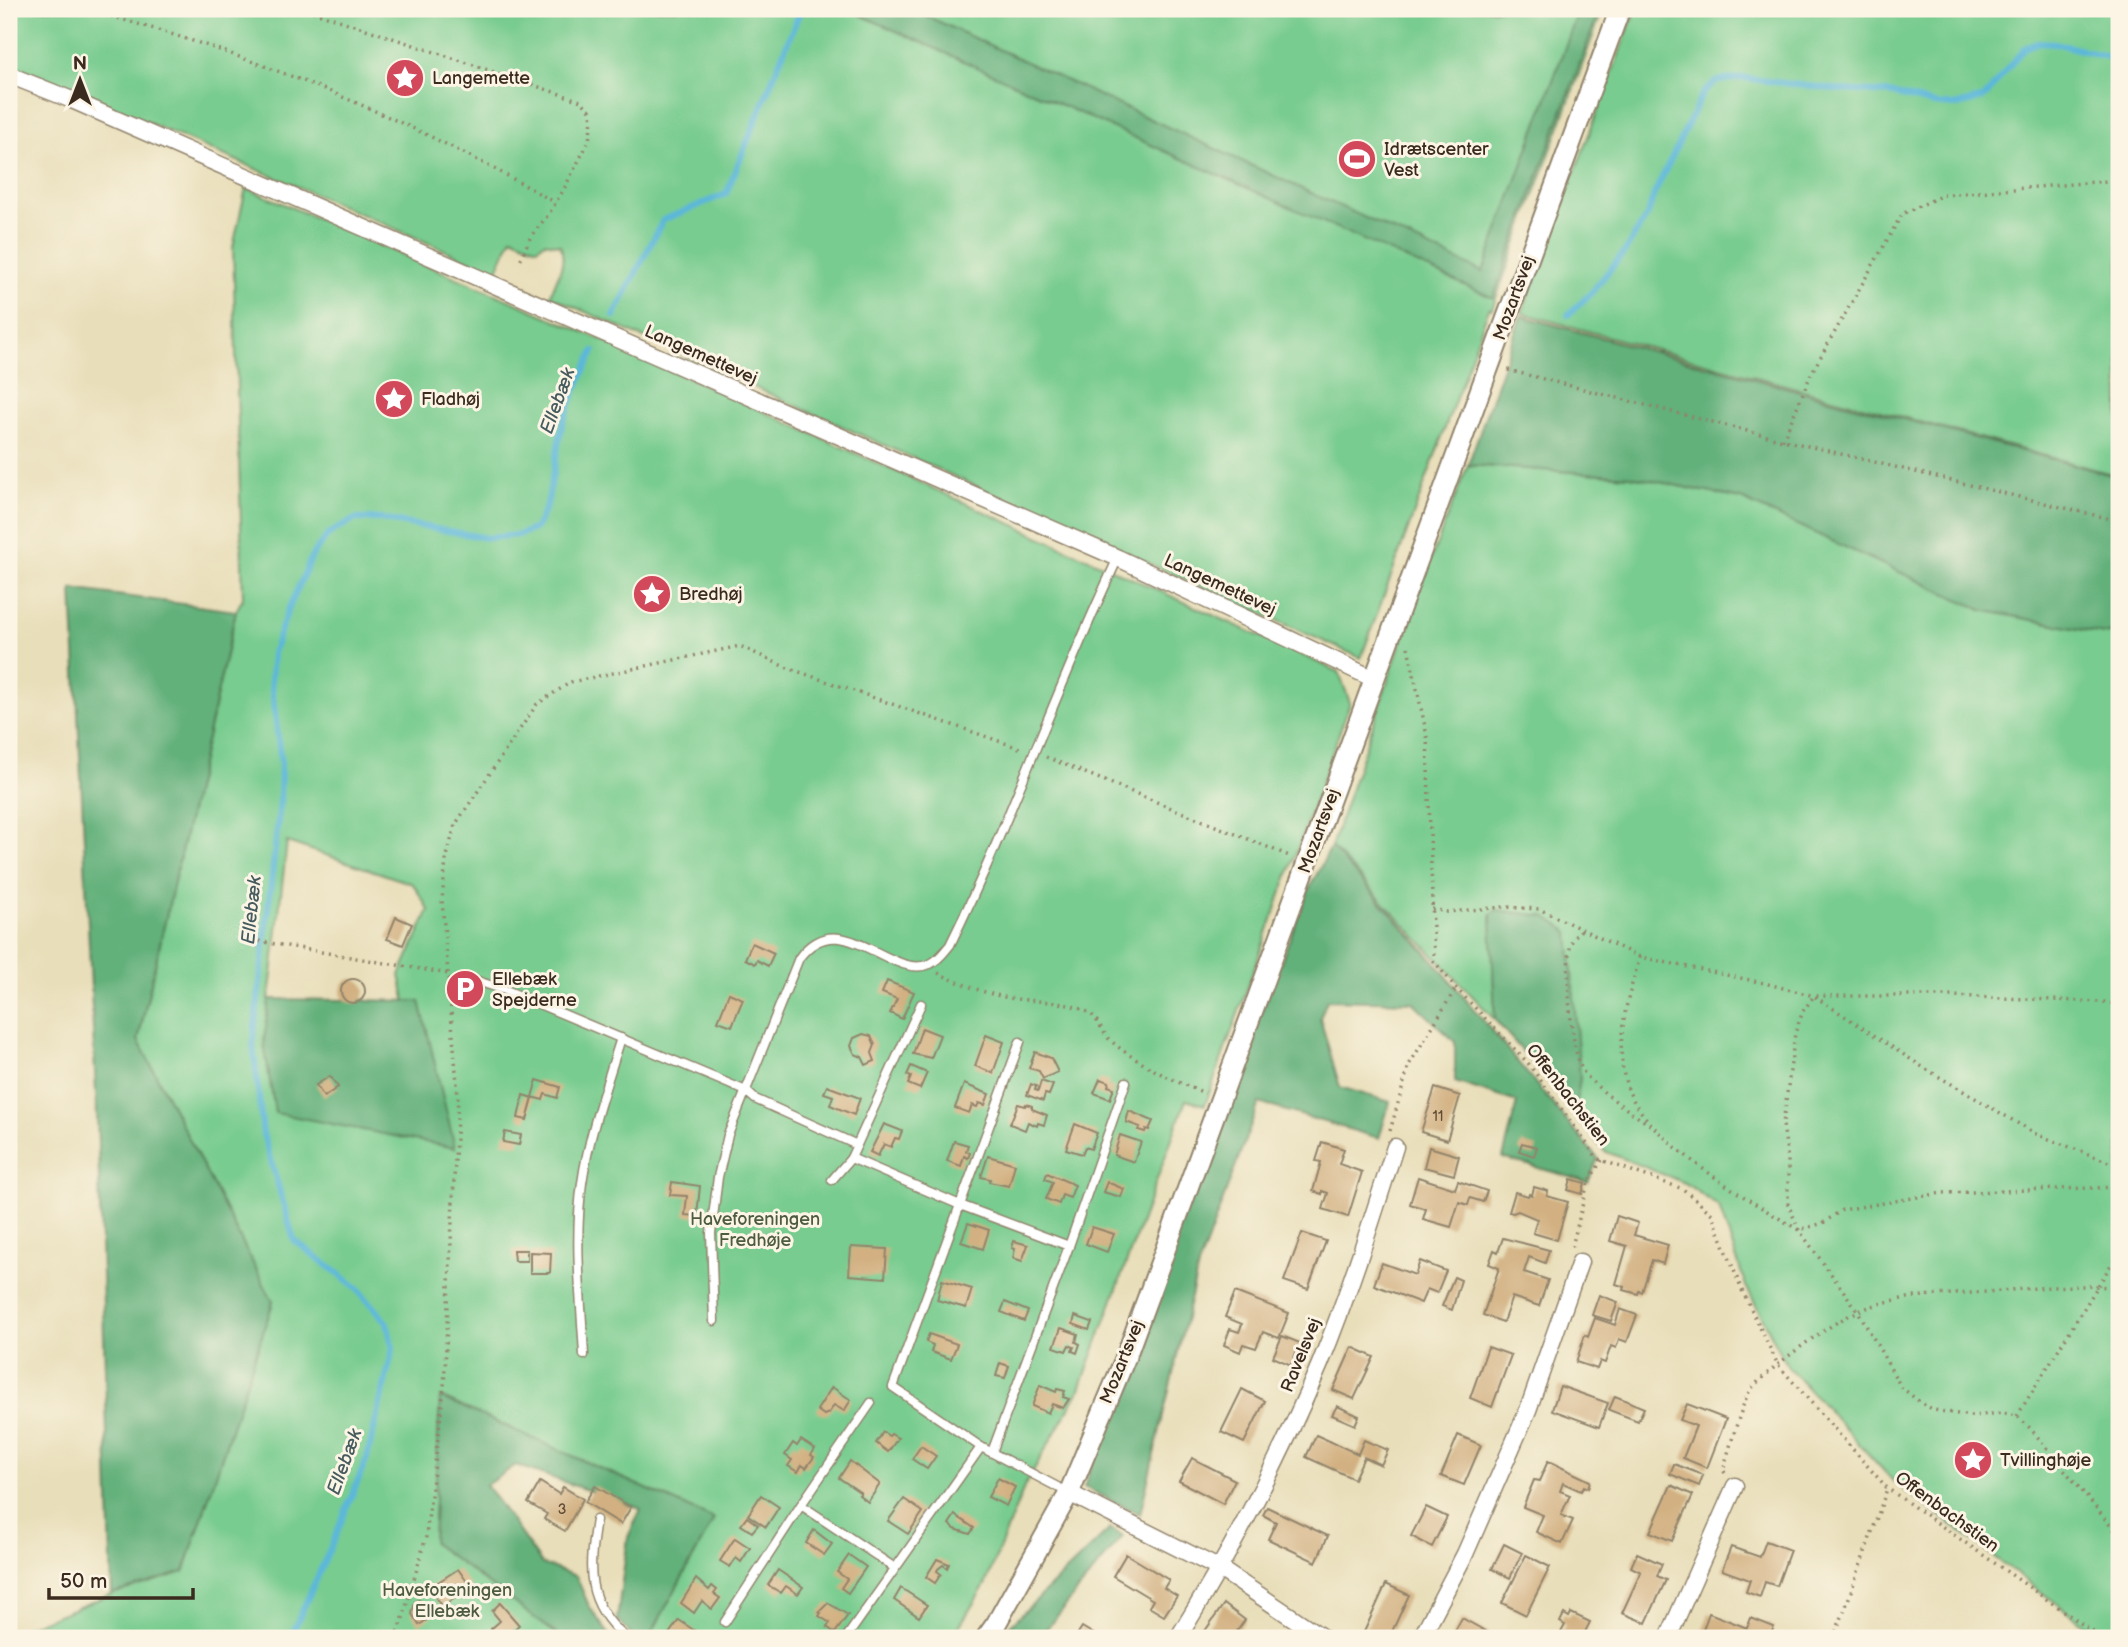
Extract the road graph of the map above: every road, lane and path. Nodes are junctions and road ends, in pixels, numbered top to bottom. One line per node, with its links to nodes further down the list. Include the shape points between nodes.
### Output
1 (84, 9): 6 (path, via 202,44 326,91 494,168)
2 (306, 9): 6 (path, via 581,101 590,110 589,141)
3 (1620, 9): 8 (street, Mozartsvej)
4 (9, 75): 11 (street, Langemettevej)
5 (2119, 180): 9 (path, via 1943,195 1902,214 1812,372)
6 (556, 203): 7 (path, via 531,236)
7 (520, 261)
8 (1489, 365): 9 (path); 13 (street, Mozartsvej)
9 (1783, 440): 10 (path)
10 (2119, 520)
11 (1118, 558): 13 (street, Langemettevej); 14 (lane)
12 (1411, 638): 16 (path, Offenbachstien, via 1407,649 1427,736)
13 (1374, 679): 15 (street, Mozartsvej)
14 (1035, 753): 15 (path); 20 (lane, via 950,945); 21 (path, via 785,667 740,646 571,682 537,704 455,825 442,900)
15 (1307, 863): 31 (street, Mozartsvej)
16 (1432, 909): 17 (path, via 1459,912 1521,906 1539,909); 23 (path, Offenbachstien, via 1434,961)
17 (1581, 930): 19 (path); 32 (path, via 1569,951 1576,1053 1583,1072)
18 (252, 940): 21 (path)
19 (1640, 957): 24 (path); 32 (path, via 1625,1006 1623,1063 1627,1088)
20 (924, 966): 30 (lane, via 910,965 838,937 820,939 807,947); 31 (path, via 982,991 1088,1013 1108,1039 1130,1054)
21 (449, 974): 22 (path); 64 (path, via 458,1096 444,1388 426,1537)
22 (468, 978): 27 (lane)
23 (1456, 988): 34 (path, via 1409,1065 1389,1131); 36 (path, Offenbachstien, via 1528,1063)
24 (1814, 996): 26 (path, via 1951,996); 37 (path, via 2036,1134); 41 (path, via 1795,1032 1783,1124 1788,1204)
25 (921, 1003): 33 (lane)
26 (2119, 1005)
27 (621, 1038): 30 (lane); 49 (lane, via 596,1118 582,1184 579,1238)
28 (1020, 1042): 40 (lane)
29 (1126, 1082): 42 (lane)
30 (746, 1091): 33 (lane); 48 (lane, via 718,1177 711,1233)
31 (1220, 1099): 57 (street, Mozartsvej, via 1127,1354)
32 (1651, 1126): 41 (path, via 1717,1179)
33 (858, 1145): 35 (lane)
34 (1395, 1147): 62 (street, Ravelsvej, via 1361,1256 1320,1363)
35 (851, 1158): 38 (lane); 40 (lane)
36 (1602, 1160): 44 (path, via 1588,1182 1572,1248); 50 (path, Offenbachstien, via 1683,1189 1712,1214)
37 (2119, 1166)
38 (832, 1180)
39 (2119, 1186): 41 (path, via 1942,1193 1842,1210 1823,1223)
40 (960, 1205): 42 (lane); 53 (lane, via 893,1387)
41 (1799, 1230): 47 (path)
42 (1069, 1246): 54 (lane)
43 (2119, 1252): 45 (path)
44 (1580, 1262): 70 (street, via 1528,1410 1465,1554)
45 (2100, 1286): 46 (path); 47 (path, via 1905,1298); 52 (path)
46 (2119, 1288)
47 (1858, 1311): 50 (path); 52 (path, via 1901,1387 1921,1403 1947,1413)
48 (714, 1321)
49 (584, 1355)
50 (1778, 1365): 55 (path, via 1749,1391 1723,1470); 56 (path, Offenbachstien)
51 (871, 1403): 58 (lane)
52 (2017, 1416): 60 (path)
53 (981, 1447): 54 (lane); 61 (lane)
54 (992, 1452): 57 (lane)
55 (1735, 1486): 71 (street)
56 (1887, 1488): 72 (path); 73 (path, Offenbachstien)
57 (1069, 1493): 62 (street); 67 (street, Mozartsvej)
58 (801, 1505): 61 (lane); 63 (lane)
59 (596, 1520): 65 (lane, via 591,1555 594,1595 610,1624)
60 (2119, 1535)
61 (895, 1568): 66 (lane)
62 (1220, 1569): 68 (street, Ravelsvej); 69 (street)
63 (725, 1622)
64 (394, 1638)
65 (626, 1638)
66 (846, 1638)
67 (986, 1638)
68 (1178, 1638)
69 (1323, 1638)
70 (1421, 1638)
71 (1668, 1638)
72 (1833, 1638)
73 (2102, 1638)

